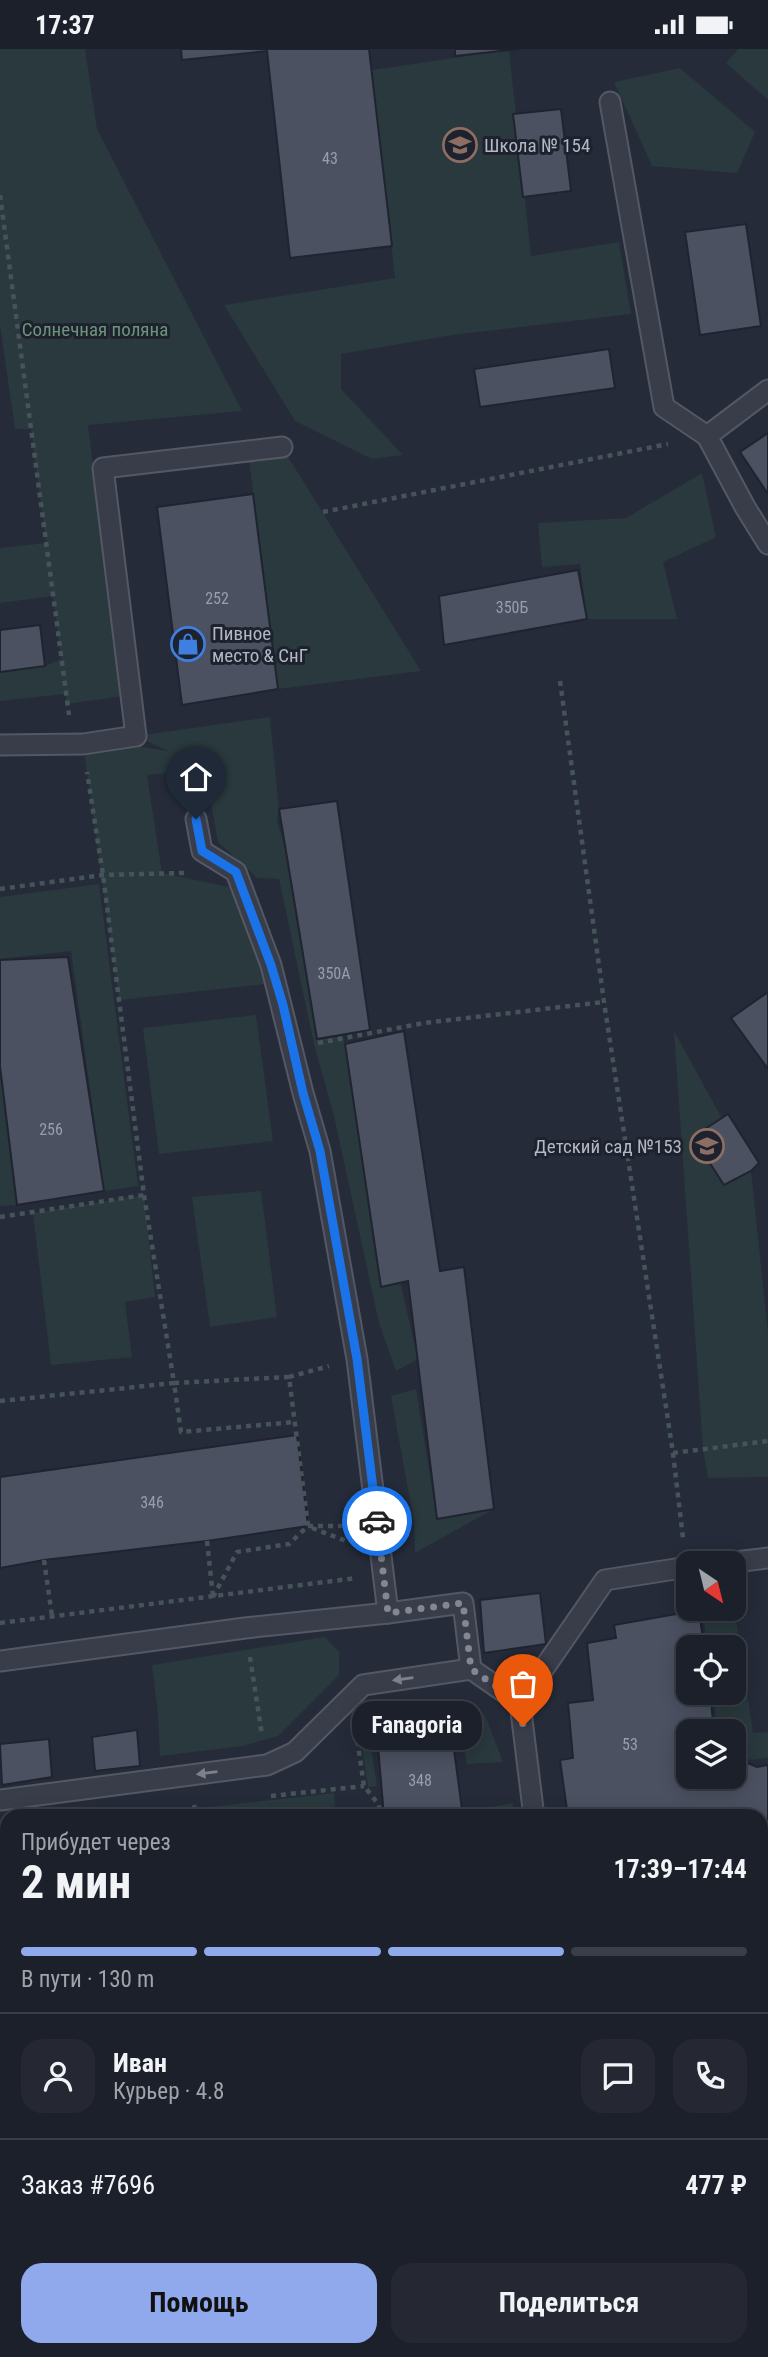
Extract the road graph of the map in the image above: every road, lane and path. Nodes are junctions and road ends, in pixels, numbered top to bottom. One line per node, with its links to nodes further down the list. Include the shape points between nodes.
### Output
1 (610, 102): 4 (lane, via 664,407)
2 (0, 195): 9 (path)
3 (768, 390): 4 (lane)
4 (707, 436): 6 (path); 7 (lane)
5 (282, 447): 9 (lane, via 103,468 136,736)
6 (323, 512)
7 (768, 544)
8 (560, 681): 14 (path)
9 (78, 744): 10 (lane); 12 (path)
10 (0, 745)
11 (196, 819): 26 (lane, via 202,851 236,872 271,965 320,1151 357,1359)
12 (103, 875): 13 (path); 16 (path)
13 (0, 889)
14 (604, 1002): 15 (path, via 424,1023); 22 (path)
15 (314, 1044)
16 (144, 1195): 17 (path); 18 (path)
17 (0, 1217)
18 (174, 1383): 19 (path); 20 (path, via 289,1377); 20 (path, via 181,1432)
19 (0, 1401)
20 (295, 1422): 23 (path)
21 (768, 1441): 22 (path)
22 (673, 1453): 25 (path)
23 (308, 1526): 26 (path); 32 (path, via 289,1545 237,1552)
24 (207, 1541): 32 (path)
25 (685, 1551)
26 (380, 1554): 31 (lane)
27 (768, 1558): 29 (lane)
28 (44, 1560): 34 (path)
29 (746, 1561)
30 (676, 1569): 39 (lane, via 604,1580)
31 (382, 1575): 32 (path); 33 (lane)
32 (213, 1597): 34 (path); 36 (path)
33 (388, 1613): 36 (lane); 38 (lane, via 463,1603)
34 (52, 1616): 35 (path)
35 (0, 1623)
36 (245, 1627): 37 (lane); 43 (path)
37 (0, 1661)
38 (471, 1669): 39 (lane); 43 (lane, one-way to 43, via 363,1685 295,1752)
39 (520, 1703): 49 (lane)
40 (435, 1705): 41 (path)
41 (483, 1710)
42 (355, 1723): 48 (path, via 364,1786)
43 (267, 1765): 44 (path); 45 (lane, one-way to 45)
44 (274, 1796)
45 (0, 1800)
46 (194, 1805): 47 (path)
47 (195, 1809)
48 (379, 1809)
49 (533, 1809)

